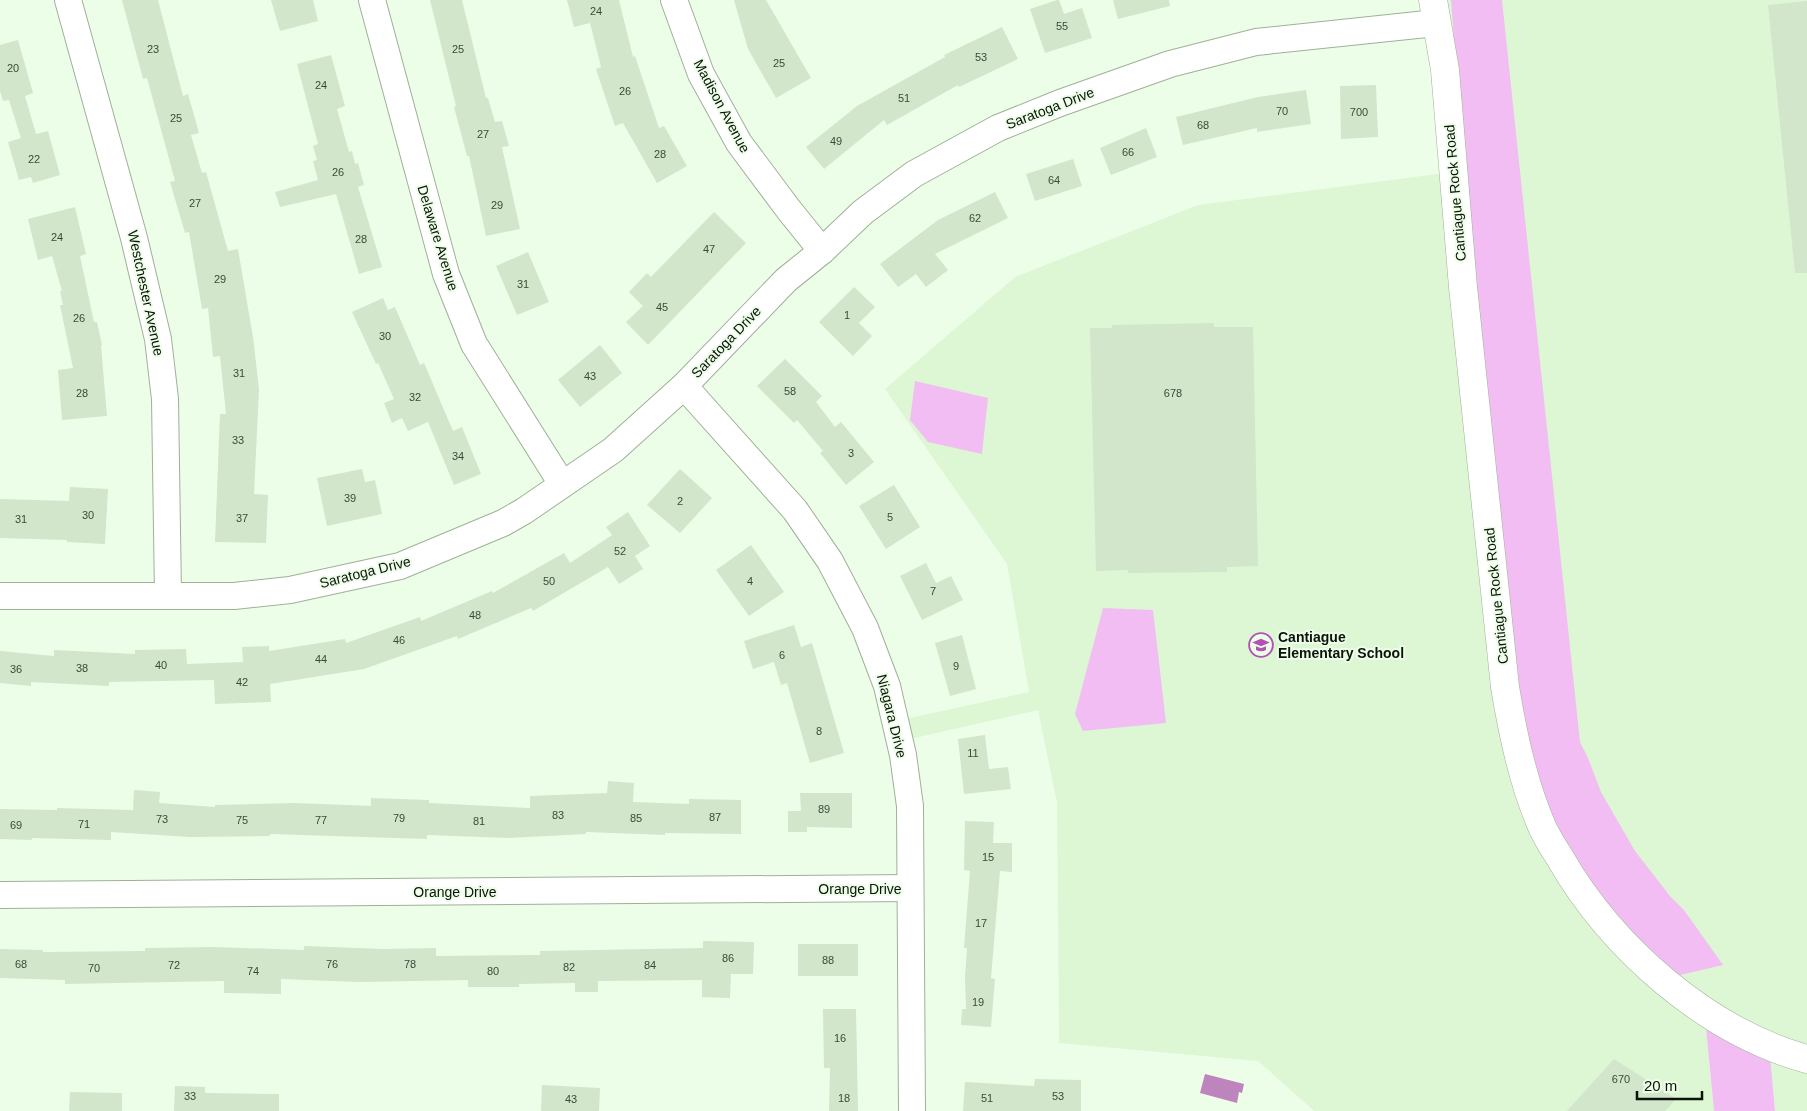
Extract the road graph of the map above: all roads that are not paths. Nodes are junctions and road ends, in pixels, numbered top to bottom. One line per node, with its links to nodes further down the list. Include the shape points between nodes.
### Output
1 (68, 0): 8 (street, Westchester Avenue, via 134,238 158,339 165,399)
2 (372, 0): 7 (street, Delaware Avenue, via 446,274 474,344)
3 (674, 0): 5 (street, Madison Avenue, via 701,74 739,143)
4 (1435, 12): 5 (street, Saratoga Drive, via 1256,42 1170,64 1060,103 998,128 914,174 863,212); 12 (main road, Cantiague Rock Road, via 1445,70 1463,287 1505,686 1526,785 1544,830 1574,883 1606,924 1647,966 1687,999 1726,1025 1776,1049)
5 (822, 251): 6 (street, Saratoga Drive, via 786,280)
6 (684, 386): 7 (street, Saratoga Drive, via 613,450); 10 (street, Niagara Drive, via 795,510 830,561 865,628 887,686 903,755 910,806)
7 (562, 484): 8 (street, Saratoga Drive, via 503,523 400,566 290,590 234,596)
8 (168, 595): 9 (street, Saratoga Drive)
9 (0, 596)
10 (910, 888): 11 (street, Orange Drive); 13 (street, Niagara Drive)
11 (0, 895)
12 (1807, 1059)
13 (912, 1111)

